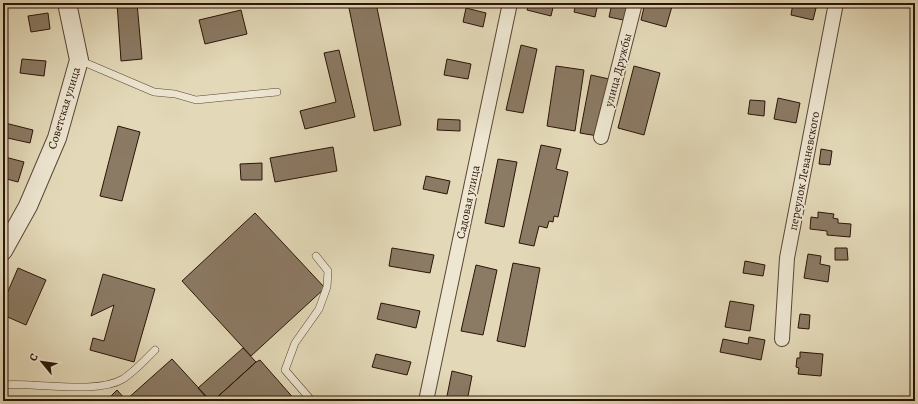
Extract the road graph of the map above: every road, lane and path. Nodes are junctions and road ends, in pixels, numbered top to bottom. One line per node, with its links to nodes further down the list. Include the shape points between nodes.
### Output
1 (67, 3): 5 (street, Советская улица)
2 (510, 3): 14 (street, Садовая улица)
3 (635, 3): 7 (street, улица Дружбы)
4 (836, 3): 10 (street, переулок Леваневского, via 787,258)
5 (79, 60): 6 (lane, via 154,92 196,100); 8 (street, Советская улица, via 57,138 28,206)
6 (277, 92)
7 (600, 137)
8 (3, 251)
9 (316, 256): 13 (lane, via 328,271 327,287 319,309 294,343 285,370)
10 (782, 339)
11 (155, 350): 12 (lane, via 122,379 108,384 82,387)
12 (3, 385)
13 (312, 401)
14 (426, 401)

